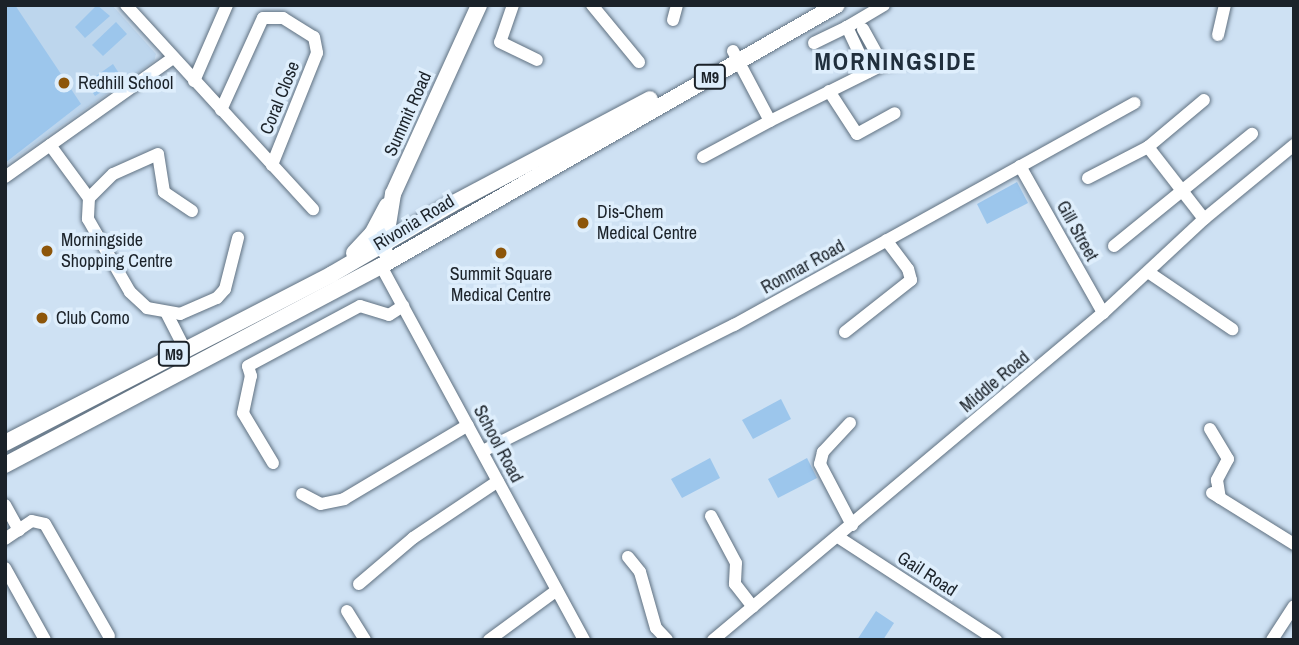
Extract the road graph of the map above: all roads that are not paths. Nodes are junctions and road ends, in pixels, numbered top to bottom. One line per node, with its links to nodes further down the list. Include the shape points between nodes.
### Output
1 (126, 5): 17 (street)
2 (227, 5): 23 (street)
3 (479, 5): 42 (main road, Summit Road)
4 (592, 5): 20 (street)
5 (677, 5): 11 (street)
6 (817, 5): 16 (main road, Rivonia Road / M9)
7 (837, 5): 16 (main road, Rivonia Road / M9)
8 (884, 5): 12 (street)
9 (1225, 5): 14 (street)
10 (507, 7): 18 (street, via 500,42)
11 (673, 20)
12 (847, 27): 15 (street); 22 (street)
13 (863, 29): 21 (street)
14 (1218, 35)
15 (814, 43)
16 (735, 56): 29 (street); 33 (main road, Rivonia Road / M9); 35 (main road, Rivonia Road / M9)
17 (173, 58): 23 (street); 31 (street)
18 (537, 60)
19 (909, 61): 21 (street)
20 (639, 62)
21 (883, 65): 22 (street)
22 (868, 72): 24 (street)
23 (194, 81): 27 (street)
24 (829, 91): 28 (street, via 857,134); 29 (street)
25 (1204, 100): 34 (street)
26 (1135, 103): 38 (street, Ronmar Road)
27 (221, 110): 37 (street); 37 (street, Coral Close, via 263,18 284,18 314,37 317,53)
28 (895, 113)
29 (770, 121): 36 (street)
30 (1252, 134): 41 (street)
31 (50, 145): 39 (street); 43 (street)
32 (1294, 145): 46 (street, Middle Road)
33 (562, 146): 35 (main road); 47 (main road, Rivonia Road / M9)
34 (1148, 147): 40 (street); 41 (street)
35 (583, 149): 52 (main road, Rivonia Road / M9)
36 (703, 157)
37 (272, 165): 44 (street)
38 (1020, 166): 49 (street, Ronmar Road); 56 (street, Gill Street)
39 (5, 177)
40 (1088, 178)
41 (1182, 192): 46 (street); 51 (street)
42 (393, 193): 47 (main road, via 398,212); 50 (main road, Summit Road); 54 (main road, via 368,240)
43 (89, 198): 45 (street, via 113,174 158,154 164,192); 57 (street, via 88,219 130,292 147,309)
44 (313, 209)
45 (192, 211)
46 (1204, 219): 53 (street, Middle Road)
47 (421, 223): 50 (main road, Rivonia Road / M9)
48 (238, 238): 57 (street, via 225,289 218,298 195,309)
49 (886, 240): 59 (street, via 911,280); 65 (street, Ronmar Road, via 734,326)
50 (385, 243): 52 (main road, Summit Road); 54 (main road, Rivonia Road / M9)
51 (1114, 246)
52 (381, 266): 55 (street, School Road); 67 (main road, Rivonia Road / M9)
53 (1148, 272): 56 (street, Middle Road); 58 (street)
54 (332, 274): 60 (main road, Rivonia Road / M9)
55 (403, 306): 62 (street, School Road); 66 (street, via 388,316 360,306 248,366 251,376 243,413)
56 (1103, 313): 72 (street, Middle Road)
57 (167, 314): 60 (street)
58 (1232, 329)
59 (845, 332)
60 (184, 348): 64 (main road, Rivonia Road / M9)
61 (850, 423): 72 (street, via 823,452 820,464)
62 (468, 425): 65 (street, School Road); 69 (street, via 344,499 321,504)
63 (1210, 429): 76 (street, via 1228,459 1217,480 1216,495)
64 (5, 443)
65 (483, 451): 68 (street, School Road)
66 (273, 463)
67 (5, 465)
68 (498, 481): 79 (street, via 413,538); 80 (street, School Road)
69 (302, 494)
70 (5, 505): 73 (street)
71 (711, 516): 82 (street, via 736,563 736,584)
72 (852, 525): 74 (street, Middle Road)
73 (19, 530): 75 (street); 84 (street, via 32,521 45,524)
74 (838, 537): 82 (street, Middle Road); 91 (street, Gail Road)
75 (5, 539)
76 (1294, 544)
77 (628, 557): 89 (street, via 640,572 656,628)
78 (5, 568): 85 (street)
79 (359, 584)
80 (557, 590): 87 (street); 88 (street, School Road)
81 (1294, 606): 92 (street)
82 (753, 607): 90 (street, Middle Road)
83 (347, 611): 86 (street)
84 (109, 636)
85 (45, 640)
86 (365, 640)
87 (489, 640)
88 (584, 640)
89 (667, 640)
90 (713, 640)
91 (996, 640)
92 (1272, 640)

